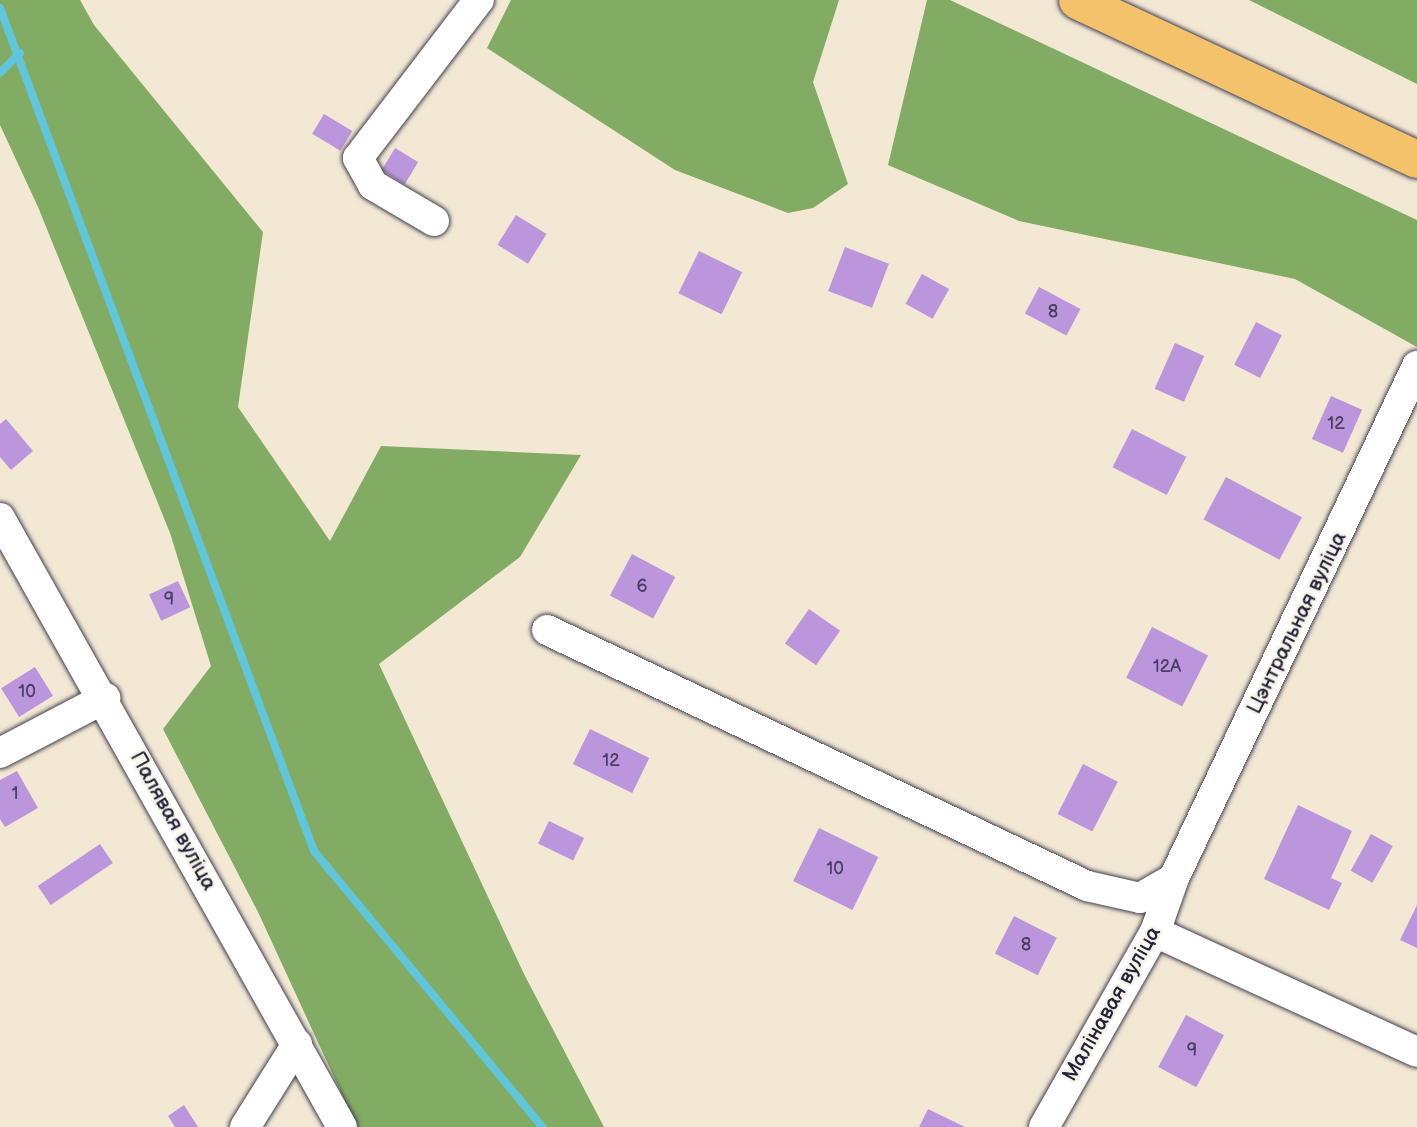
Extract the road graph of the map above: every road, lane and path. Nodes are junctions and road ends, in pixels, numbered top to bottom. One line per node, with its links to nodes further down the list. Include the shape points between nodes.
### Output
1 (479, 0): 4 (street, via 358,158 373,185)
2 (1077, 0): 3 (main road)
3 (1417, 159)
4 (434, 221)
5 (1417, 366): 10 (street, Цэнтральная вуліца)
6 (0, 518): 8 (street, Палявая вуліца)
7 (547, 630): 10 (street, via 1087,886 1140,898)
8 (105, 698): 9 (street); 12 (street, Палявая вуліца)
9 (0, 753)
10 (1174, 878): 11 (street, Малінавая вуліца)
11 (1156, 932): 13 (street); 16 (street, Малінавая вуліца)
12 (297, 1044): 14 (street); 15 (street, Палявая вуліца)
13 (1417, 1052)
14 (245, 1127)
15 (342, 1127)
16 (1044, 1127)

